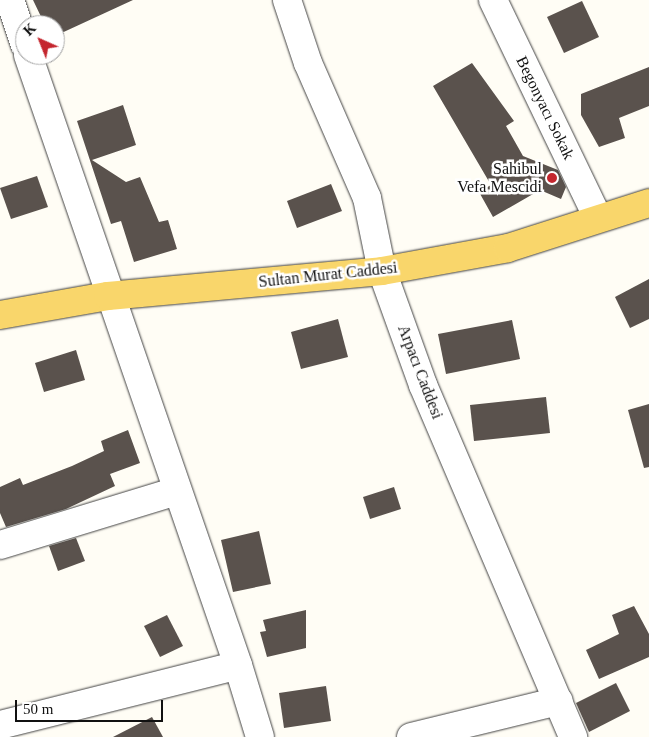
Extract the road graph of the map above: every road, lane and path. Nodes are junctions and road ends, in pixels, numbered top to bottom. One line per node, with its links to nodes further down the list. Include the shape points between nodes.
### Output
1 (10, 0): 4 (street)
2 (288, 0): 8 (street, Arpacı Caddesi, via 308,63 367,198)
3 (492, 0): 7 (street, Begonyacı Sokak)
4 (15, 15)
5 (31, 65): 9 (street)
6 (649, 202): 7 (main road, Sultan Murat Caddesi)
7 (597, 216): 8 (main road, Sultan Murat Caddesi, via 508,248)
8 (382, 271): 9 (main road, Sultan Murat Caddesi); 14 (street, Arpacı Caddesi, via 423,385 528,639)
9 (108, 296): 10 (main road, Sultan Murat Caddesi); 11 (street)
10 (0, 315)
11 (177, 491): 12 (street); 13 (street)
12 (0, 545)
13 (238, 665): 15 (street); 16 (street)
14 (558, 701): 17 (street); 18 (street, Arpacı Caddesi)
15 (0, 725)
16 (260, 737)
17 (411, 737)
18 (573, 737)

